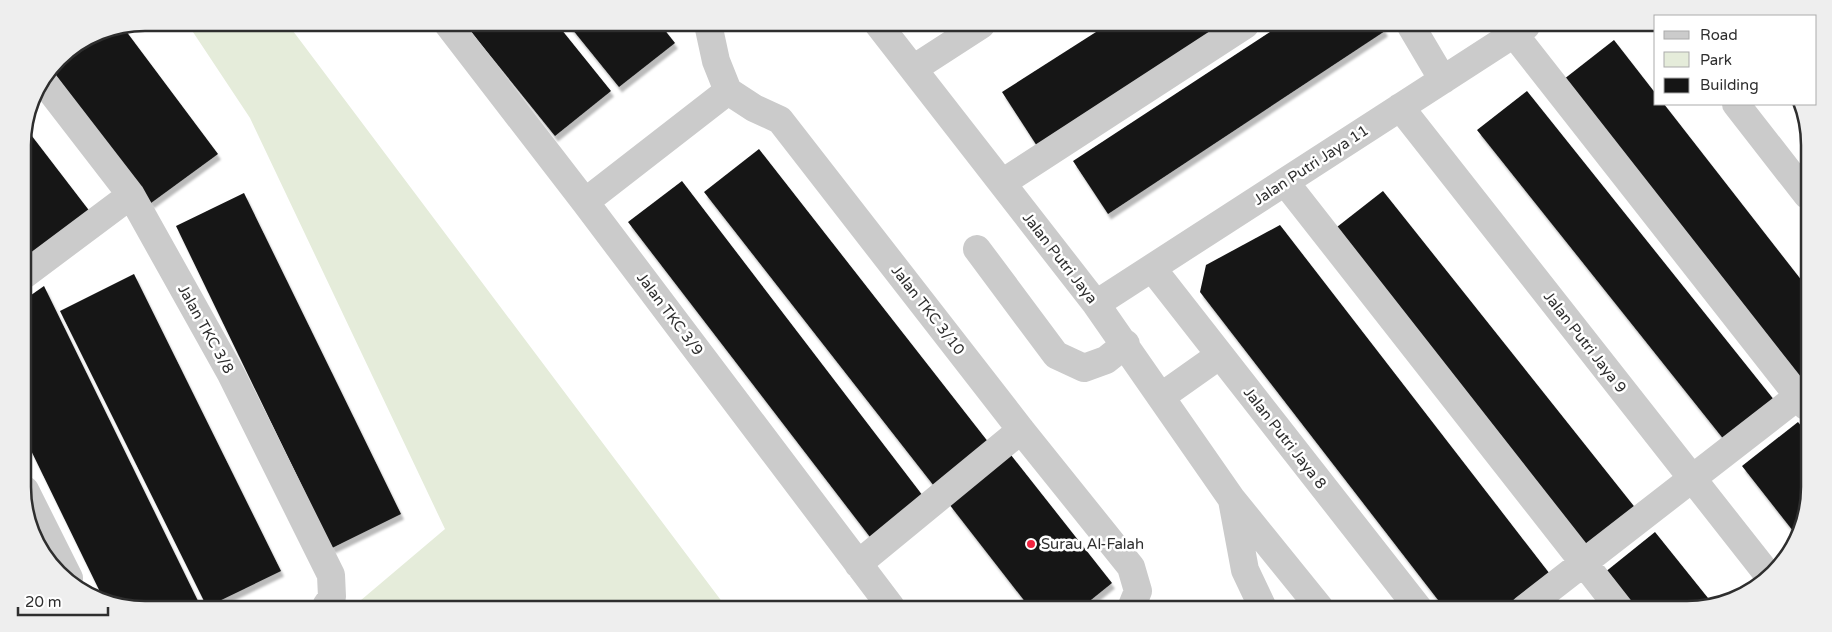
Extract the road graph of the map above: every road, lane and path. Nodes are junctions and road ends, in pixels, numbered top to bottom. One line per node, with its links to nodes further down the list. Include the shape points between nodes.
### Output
1 (453, 31): 19 (street, Jalan TKC 3/9)
2 (710, 31): 12 (street, via 716,61)
3 (883, 31): 9 (street, Jalan Putri Jaya)
4 (963, 31): 9 (street)
5 (1237, 31): 16 (street)
6 (1414, 31): 10 (street)
7 (1518, 31): 10 (street, Jalan Putri Jaya 11)
8 (1521, 31): 26 (street)
9 (913, 69): 16 (street, Jalan Putri Jaya)
10 (1443, 80): 14 (street, Jalan Putri Jaya 11)
11 (47, 87): 18 (street, Jalan TKC 3/8)
12 (728, 91): 19 (street); 29 (street, Jalan TKC 3/10, via 780,120)
13 (1737, 105): 17 (street)
14 (1400, 107): 15 (street, Jalan Putri Jaya 11); 30 (street, Jalan Putri Jaya 9)
15 (1285, 182): 21 (street, Jalan Putri Jaya 11); 34 (street)
16 (1002, 183): 23 (street, Jalan Putri Jaya)
17 (1801, 187)
18 (131, 195): 22 (street); 37 (street, Jalan TKC 3/8, via 231,374 331,575)
19 (585, 202): 35 (street, Jalan TKC 3/9)
20 (977, 249): 24 (street, via 1056,355 1084,368 1106,360)
21 (1152, 268): 23 (street, Jalan Putri Jaya 11); 25 (street, Jalan Putri Jaya 8)
22 (31, 270)
23 (1096, 304): 24 (street, Jalan Putri Jaya)
24 (1126, 344): 27 (street, Jalan Putri Jaya)
25 (1220, 355): 27 (street); 42 (street, Jalan Putri Jaya 8)
26 (1801, 394)
27 (1162, 396): 31 (street, Jalan Putri Jaya)
28 (1801, 398): 30 (street)
29 (1021, 430): 35 (street); 39 (street, Jalan TKC 3/10, via 1130,567 1138,591)
30 (1692, 478): 34 (street); 36 (street, Jalan Putri Jaya 9)
31 (1231, 498): 40 (street, Jalan Putri Jaya, via 1244,570); 41 (street, Jalan Putri Jaya)
32 (39, 528): 33 (street)
33 (58, 560)
34 (1584, 562): 43 (street); 44 (street)
35 (858, 564): 38 (street, Jalan TKC 3/9)
36 (1764, 570)
37 (329, 601)
38 (886, 601)
39 (1134, 601)
40 (1260, 601)
41 (1314, 601)
42 (1413, 601)
43 (1534, 601)
44 (1614, 601)

